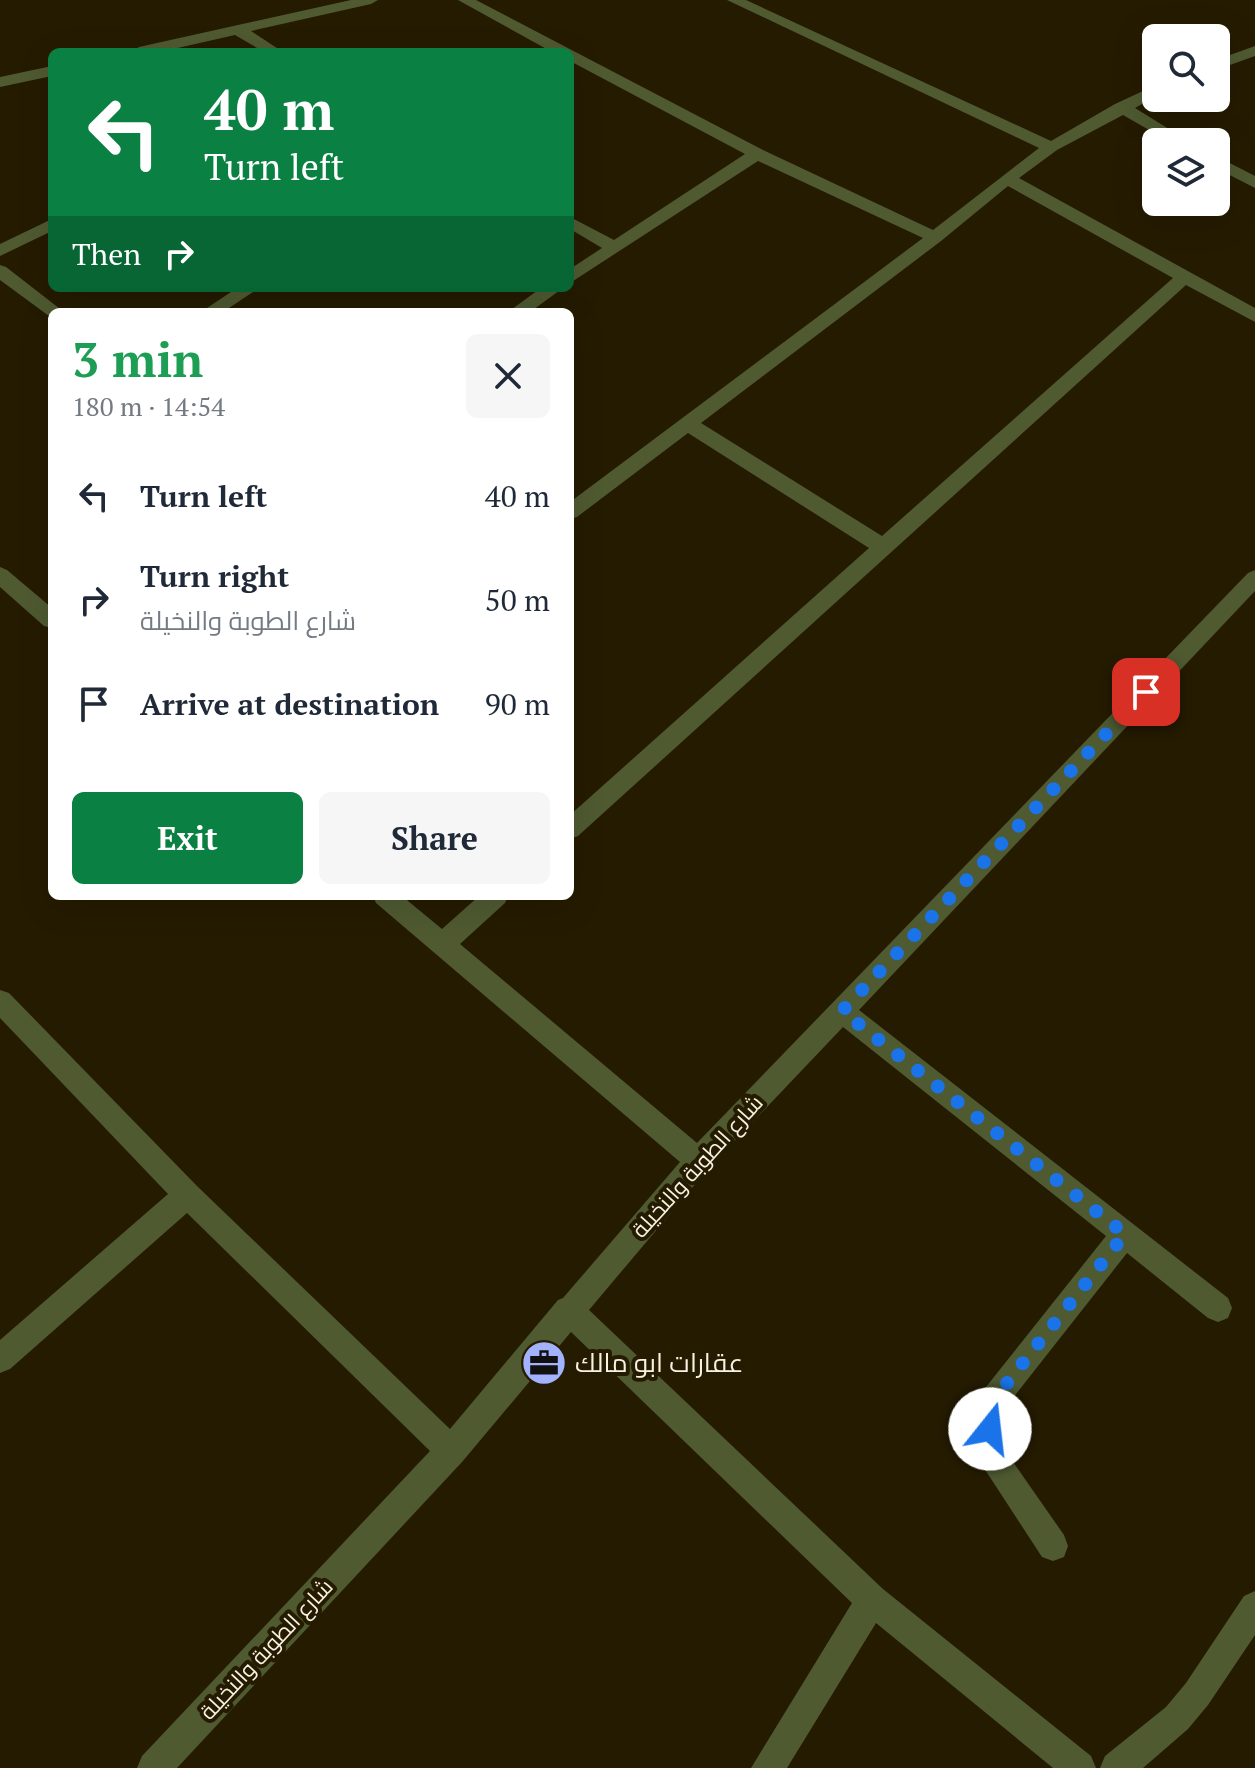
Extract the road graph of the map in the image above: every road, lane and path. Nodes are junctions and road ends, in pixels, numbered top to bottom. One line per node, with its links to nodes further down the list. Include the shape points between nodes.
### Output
1 (371, 0): 4 (street)
2 (465, 0): 7 (street)
3 (734, 0): 16 (street)
4 (238, 30): 5 (street); 6 (street)
5 (157, 48)
6 (268, 48)
7 (556, 48)
8 (1255, 51): 10 (street)
9 (574, 57): 17 (street)
10 (1230, 60)
11 (48, 72): 12 (street)
12 (0, 82)
13 (1142, 97): 14 (street)
14 (1121, 107): 15 (street); 16 (street)
15 (1158, 128)
16 (1051, 147): 19 (street)
17 (757, 154): 23 (street); 24 (street)
18 (1230, 169): 20 (street)
19 (1007, 178): 23 (street); 28 (street)
20 (1255, 183)
21 (574, 224): 24 (street)
22 (48, 226): 25 (street)
23 (935, 237): 35 (street)
24 (614, 248): 27 (street)
25 (0, 251)
26 (0, 271): 31 (street)
27 (574, 274)
28 (1184, 277): 34 (street); 37 (street)
29 (243, 292): 32 (street)
30 (548, 292): 33 (street)
31 (50, 308)
32 (217, 308)
33 (523, 308)
34 (1255, 316)
35 (687, 423): 36 (street); 37 (street)
36 (574, 509)
37 (882, 546): 41 (street)
38 (0, 575): 40 (street)
39 (1255, 578): 46 (street, شارع الطوبة والنخيلة)
40 (48, 617)
41 (574, 825)
42 (390, 900): 44 (street)
43 (492, 900): 44 (street)
44 (443, 944): 47 (street)
45 (0, 1001): 48 (street)
46 (842, 1011): 47 (street, شارع الطوبة والنخيلة); 49 (street)
47 (698, 1161): 51 (street, شارع الطوبة والنخيلة)
48 (187, 1195): 52 (street); 53 (street)
49 (1125, 1234): 50 (street); 54 (street, via 996,1397 990,1429 997,1465)
50 (1218, 1308)
51 (568, 1310): 53 (street, شارع الطوبة والنخيلة); 55 (street)
52 (0, 1359)
53 (451, 1451): 57 (street, شارع الطوبة والنخيلة)
54 (1053, 1546)
55 (872, 1600): 58 (street); 59 (street)
56 (1255, 1607): 60 (street, via 1177,1718)
57 (154, 1768)
58 (768, 1768)
59 (1079, 1768)
60 (1117, 1768)

